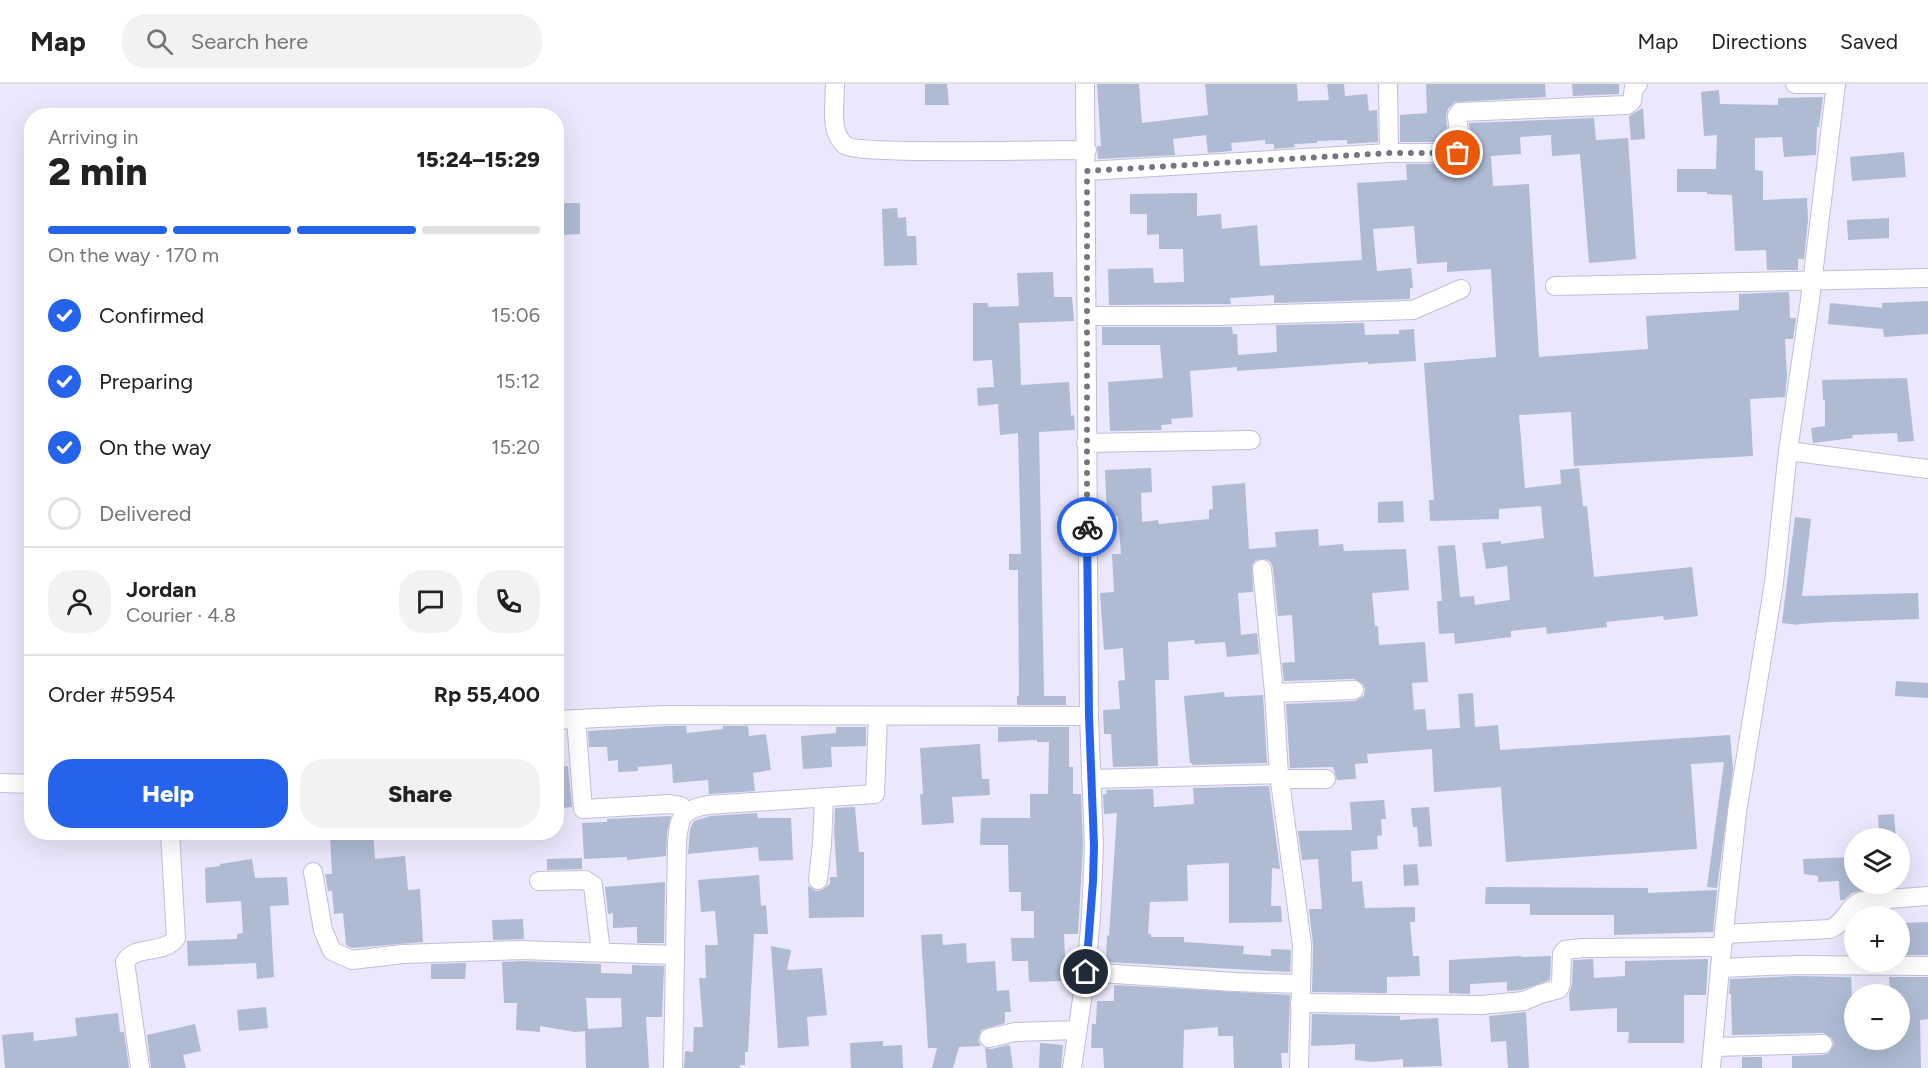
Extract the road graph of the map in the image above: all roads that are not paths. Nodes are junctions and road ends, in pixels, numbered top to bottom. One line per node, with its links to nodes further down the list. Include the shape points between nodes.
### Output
1 (835, 84): 7 (street, via 834,123 846,147 900,151)
2 (1085, 84): 7 (street)
3 (1388, 84): 8 (street)
4 (1638, 84): 8 (street, via 1627,105 1460,112 1458,153)
5 (1795, 84): 6 (street)
6 (1836, 84): 11 (street)
7 (1087, 150): 9 (street)
8 (1389, 153): 9 (street)
9 (1087, 171): 14 (street)
10 (1928, 278): 11 (street)
11 (1812, 281): 12 (street); 17 (street)
12 (1555, 286)
13 (1461, 289): 14 (street, via 1413,310)
14 (1087, 316): 16 (street)
15 (1251, 440): 16 (street)
16 (1086, 443): 23 (street)
17 (1788, 451): 18 (street); 38 (street, via 1774,583 1737,812)
18 (1928, 469)
19 (1262, 569): 21 (street)
20 (1354, 690): 21 (street)
21 (1274, 693): 26 (street)
22 (878, 716): 23 (street); 24 (street, via 665,715); 31 (street, via 875,794)
23 (1089, 716): 27 (street)
24 (576, 719): 25 (street); 32 (street, via 583,809 670,804 681,806)
25 (564, 720)
26 (1279, 777): 27 (street); 28 (street); 44 (street, via 1300,925)
27 (1091, 779): 43 (street, via 1093,881)
28 (1326, 779)
29 (0, 783): 30 (street)
30 (24, 784)
31 (824, 798): 32 (street, via 708,805); 35 (street)
32 (685, 812): 40 (street, via 677,843)
33 (170, 840): 50 (street, via 176,938 167,947 128,956 125,962)
34 (313, 872): 39 (street, via 323,930 332,951 352,960 427,953)
35 (819, 880)
36 (539, 881): 39 (street, via 585,880 593,885)
37 (1928, 896): 38 (street, via 1855,903 1841,923 1830,929)
38 (1723, 941): 42 (street); 45 (street, via 1565,950 1559,989 1513,1003)
39 (601, 952): 40 (street)
40 (675, 955): 51 (street)
41 (1928, 966): 42 (street)
42 (1720, 968): 49 (street)
43 (1086, 972): 44 (street); 46 (street)
44 (1301, 984): 45 (street)
45 (1300, 1003): 53 (street)
46 (1077, 1030): 47 (street, via 1015,1032); 52 (street)
47 (989, 1038)
48 (1823, 1044): 49 (street)
49 (1713, 1047): 54 (street)
50 (140, 1068)
51 (673, 1068)
52 (1072, 1068)
53 (1299, 1068)
54 (1711, 1068)

